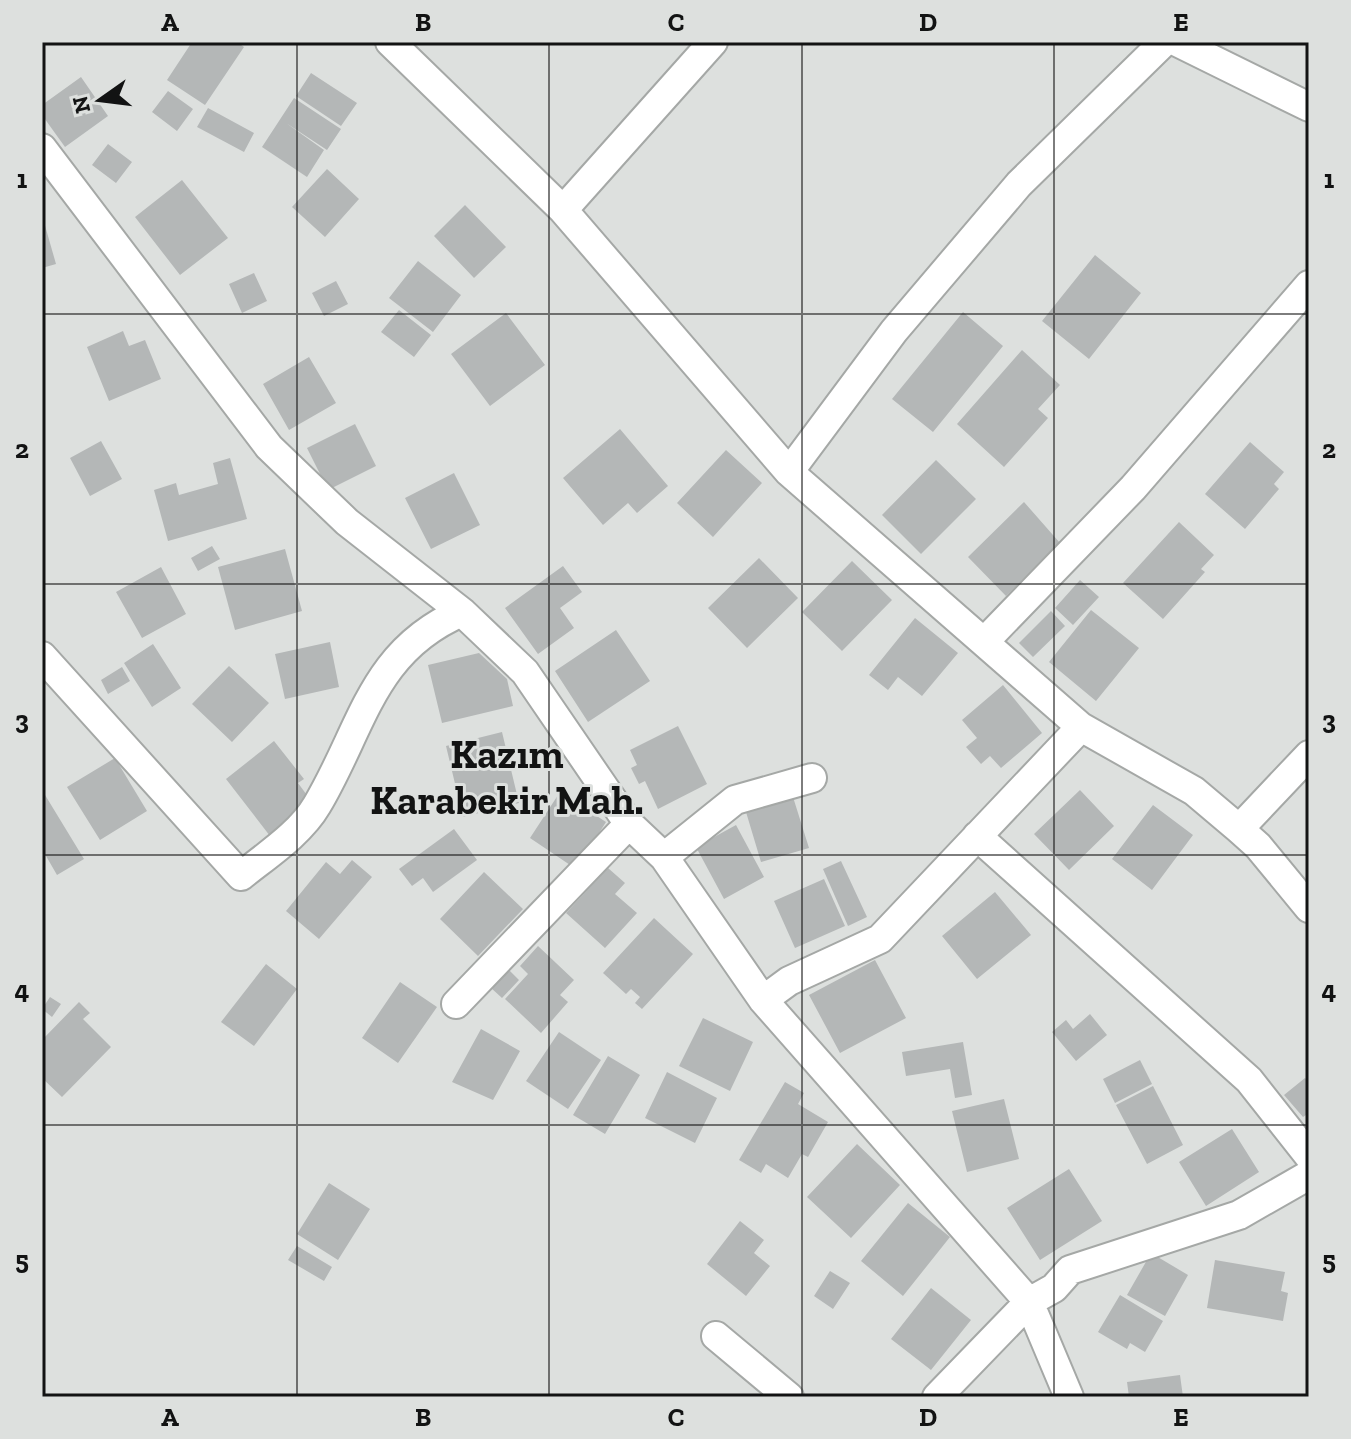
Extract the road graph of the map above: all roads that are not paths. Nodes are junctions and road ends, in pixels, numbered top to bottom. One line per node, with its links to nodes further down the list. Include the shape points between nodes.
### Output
1 (390, 42): 7 (street)
2 (713, 42): 7 (street)
3 (1164, 42): 9 (street, via 1010,195 894,331)
4 (1177, 42): 5 (street)
5 (1309, 107)
6 (42, 148): 10 (street, via 269,447 347,522)
7 (563, 210): 9 (street)
8 (1309, 285): 11 (street, via 1133,488)
9 (789, 472): 11 (street)
10 (462, 612): 12 (street, via 422,633 390,664 317,807 241,876); 16 (street, via 525,672)
11 (984, 642): 13 (street)
12 (42, 656)
13 (1081, 727): 17 (street, via 1194,791); 18 (street)
14 (1309, 755): 17 (street)
15 (812, 778): 19 (street, via 735,800)
16 (629, 824): 19 (street); 22 (street)
17 (1239, 829): 20 (street)
18 (977, 836): 21 (street, via 880,939 789,981); 23 (street, via 1249,1080)
19 (664, 857): 21 (street)
20 (1309, 908)
21 (763, 1000): 25 (street)
22 (456, 1004)
23 (1309, 1156)
24 (1309, 1175): 25 (street, via 1239,1215 1070,1270 1054,1288)
25 (1029, 1302): 28 (street); 29 (street)
26 (716, 1336): 27 (street)
27 (789, 1397)
28 (937, 1397)
29 (1069, 1397)

